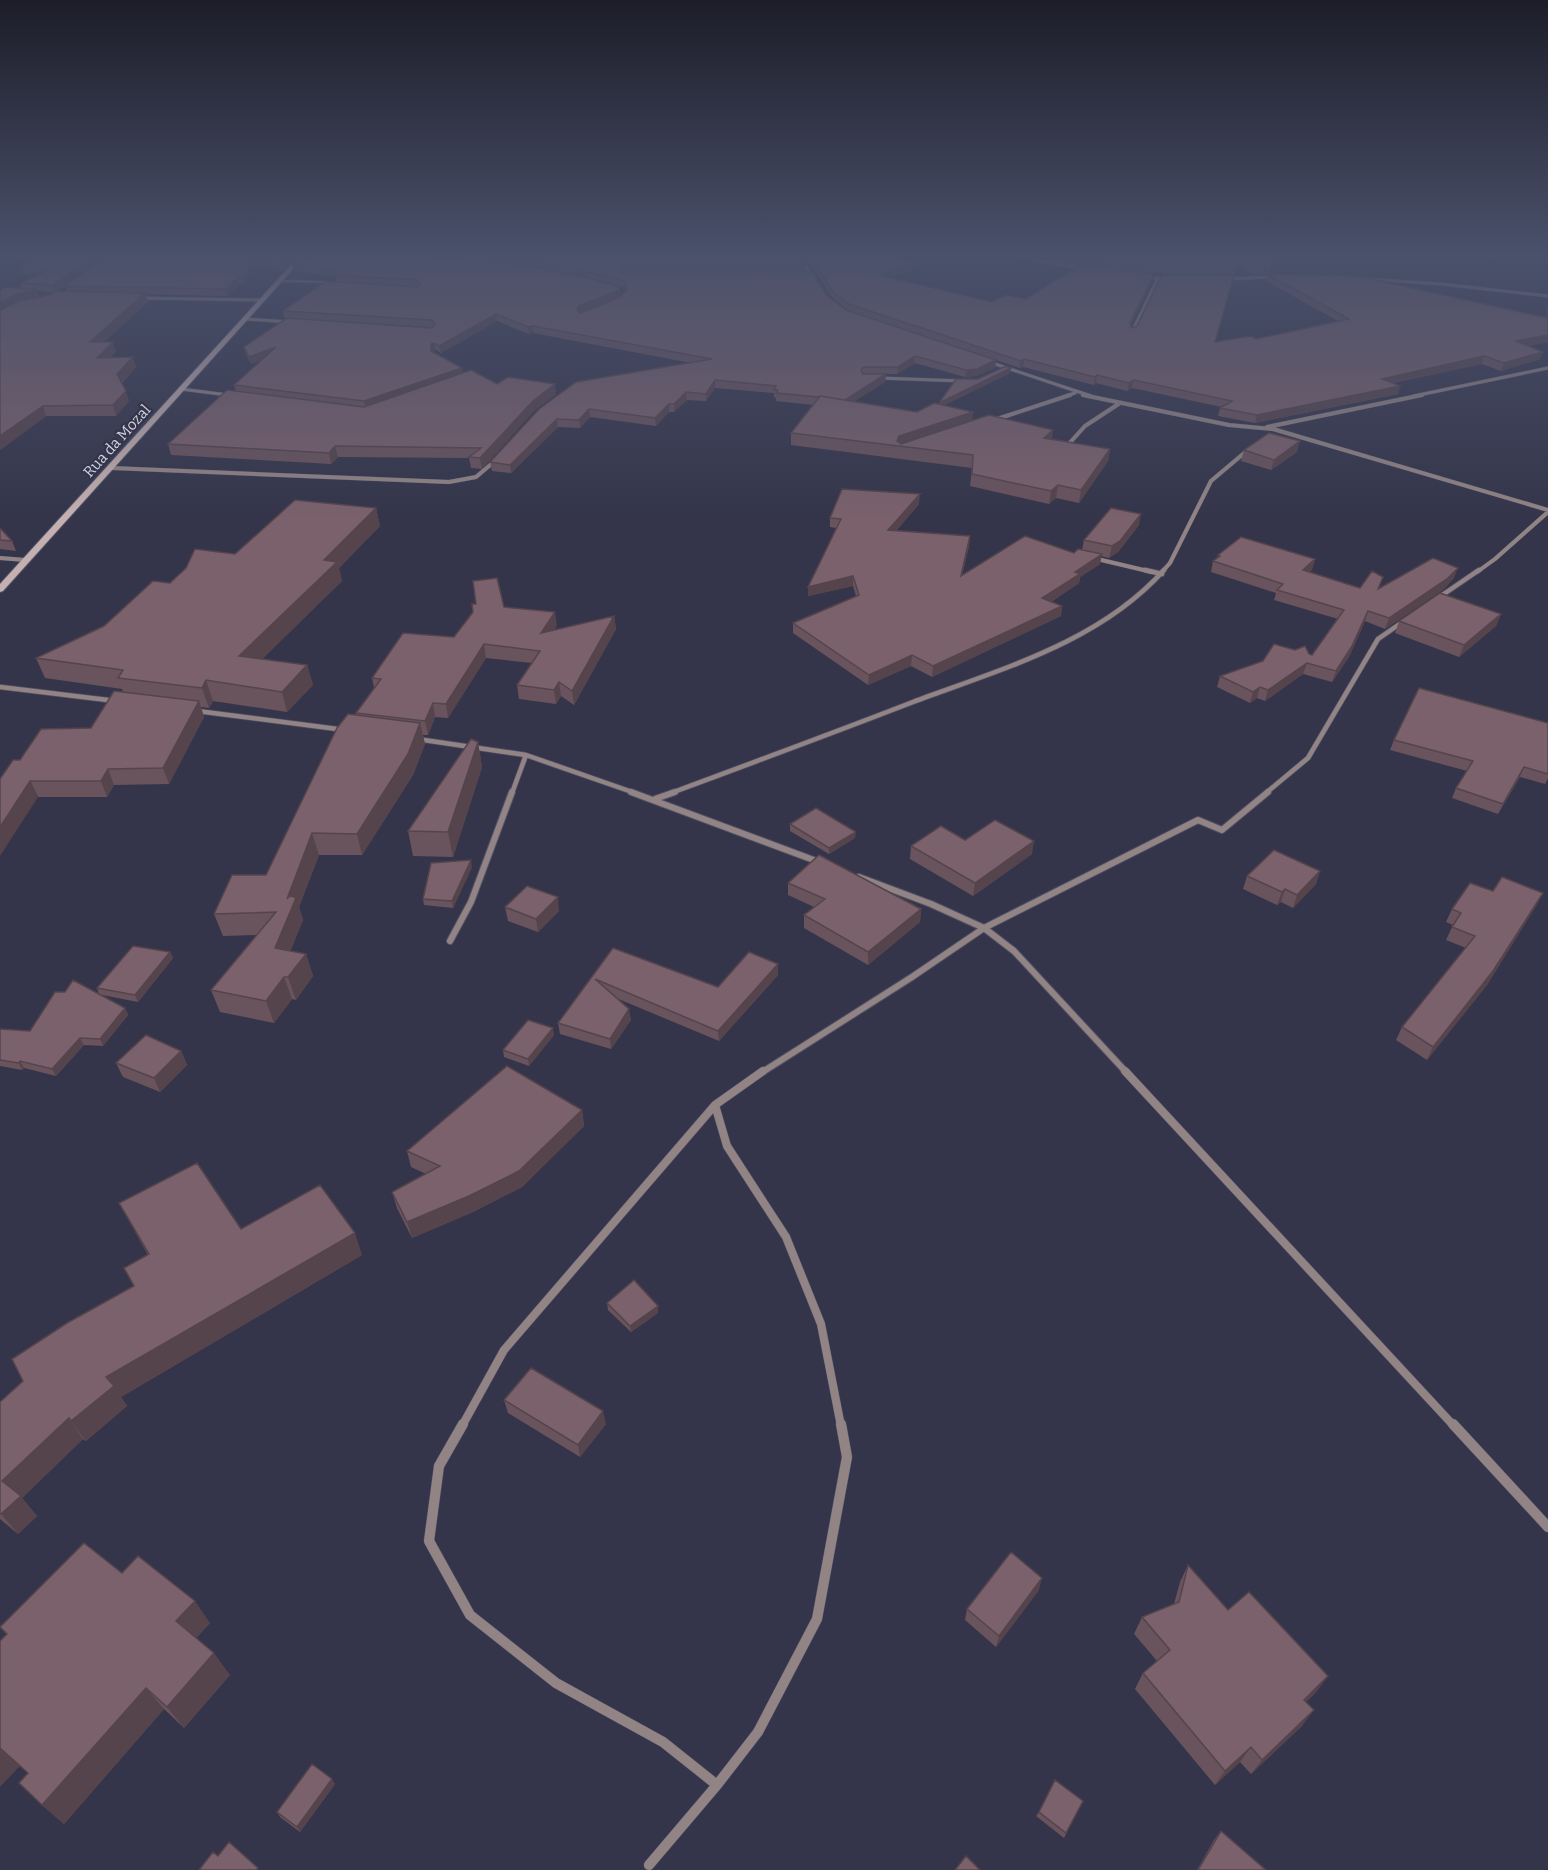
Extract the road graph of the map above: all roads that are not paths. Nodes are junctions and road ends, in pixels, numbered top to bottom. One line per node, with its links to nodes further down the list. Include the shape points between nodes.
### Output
1 (223, 343): 8 (main road, Rua da Mozal)
2 (983, 360): 3 (street)
3 (1005, 368): 5 (street); 9 (street)
4 (1548, 368): 13 (street)
5 (996, 372)
6 (872, 378): 7 (street)
7 (965, 381)
8 (181, 389): 10 (street); 19 (main road, Rua da Mozal)
9 (1076, 393): 11 (street); 12 (street)
10 (239, 397)
11 (1120, 403): 13 (street, via 1229,425); 17 (street, via 1085,426)
12 (988, 422)
13 (1263, 427): 14 (street)
14 (1273, 429): 15 (street); 20 (street)
15 (1263, 437)
16 (1254, 444): 24 (street, via 1211,481)
17 (1064, 450)
18 (497, 458): 19 (street, via 476,478 449,482)
19 (112, 468): 23 (main road, Rua da Mozal)
20 (1548, 511): 26 (street, via 1495,559)
21 (1090, 557): 24 (street)
22 (0, 558): 23 (street)
23 (25, 560): 25 (main road, Rua da Mozal)
24 (1162, 574): 34 (street, via 1122,609 1038,655)
25 (0, 589)
26 (1437, 599)
27 (1407, 619): 37 (street, via 1378,639 1308,758 1222,830 1198,820)
28 (0, 687): 29 (street)
29 (125, 702)
30 (193, 711): 31 (street)
31 (354, 731)
32 (412, 738): 33 (street)
33 (526, 755): 34 (street); 38 (street, via 471,902)
34 (655, 799): 35 (street)
35 (832, 867)
36 (854, 875): 37 (street)
37 (984, 928): 39 (street); 40 (street, via 1014,951)
38 (450, 940)
39 (715, 1106): 41 (street, via 728,1146 786,1237 821,1324 847,1457 817,1619 758,1732); 41 (street, via 504,1350 439,1466 429,1541 470,1615 556,1683 663,1742)
40 (1548, 1527)
41 (717, 1785): 42 (street)
42 (648, 1865)

